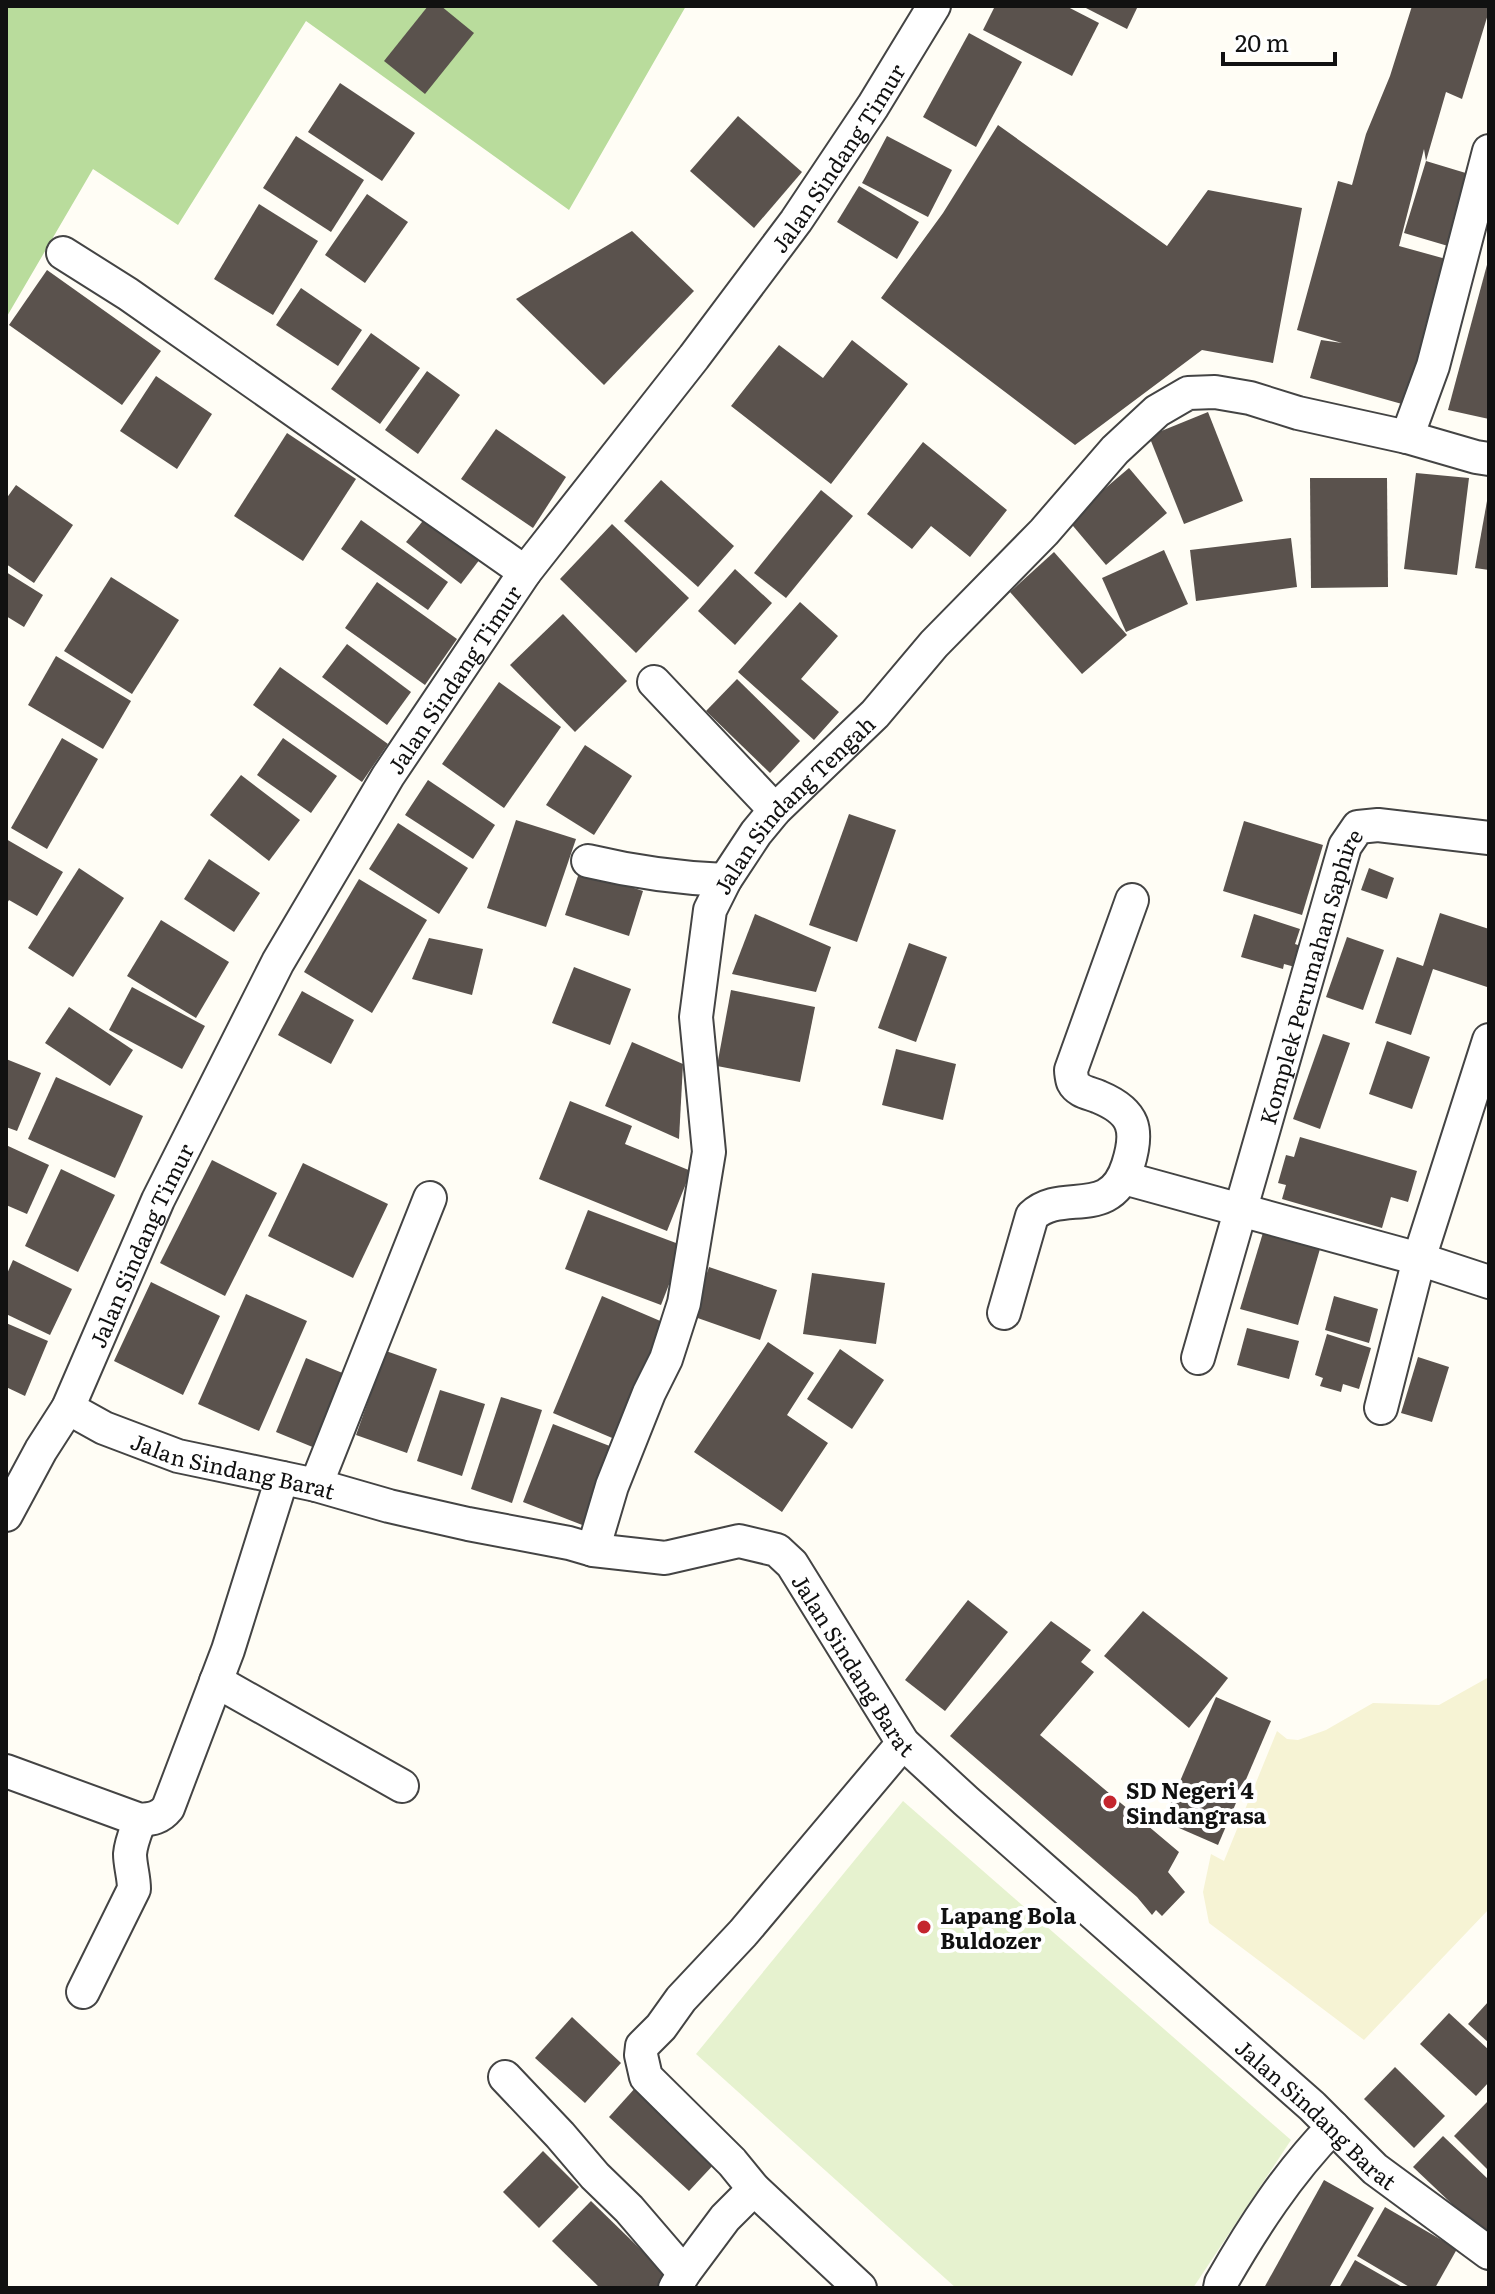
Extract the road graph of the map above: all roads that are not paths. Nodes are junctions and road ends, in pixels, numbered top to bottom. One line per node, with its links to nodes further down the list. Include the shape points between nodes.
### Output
1 (934, 6): 6 (street, Jalan Sindang Timur, via 796,221)
2 (1489, 151): 4 (street, via 1433,366)
3 (63, 253): 6 (street)
4 (1407, 437): 5 (street, Jalan Sindang Tengah); 8 (street, Jalan Sindang Tengah, via 1215,392 1177,399 1115,450 875,714)
5 (1489, 459)
6 (525, 572): 21 (street, Jalan Sindang Timur, via 388,776 278,962 158,1200)
7 (654, 682): 8 (street)
8 (775, 810): 11 (street, Jalan Sindang Tengah)
9 (1489, 838): 16 (street, Komplek Perumahan Saphire, via 1378,825 1358,827 1345,846)
10 (588, 861): 11 (street, via 673,877)
11 (725, 880): 26 (street, Jalan Sindang Tengah, via 710,910 696,1017 709,1152 684,1303 612,1486)
12 (1132, 900): 14 (street, via 1071,1070 1080,1090 1115,1106 1135,1131)
13 (1489, 1040): 17 (street)
14 (1124, 1178): 16 (street); 19 (street, via 1114,1191 1097,1199 1040,1208 1032,1216)
15 (430, 1198): 24 (street)
16 (1241, 1209): 17 (street); 20 (street, Komplek Perumahan Saphire)
17 (1419, 1259): 18 (street); 22 (street)
18 (1489, 1282)
19 (1004, 1313)
20 (1198, 1358)
21 (68, 1408): 23 (street, Jalan Sindang Barat, via 178,1456); 25 (street, Jalan Sindang Timur)
22 (1381, 1408)
23 (282, 1478): 24 (street, Jalan Sindang Barat); 27 (street)
24 (316, 1485): 26 (street, Jalan Sindang Barat)
25 (6, 1515)
26 (593, 1550): 28 (street, Jalan Sindang Barat, via 665,1558 739,1541 777,1550 792,1564)
27 (216, 1681): 30 (street); 31 (street, via 168,1808 155,1818)
28 (903, 1743): 34 (street, Jalan Sindang Barat); 35 (street, via 642,2046 646,2077)
29 (6, 1771): 31 (street)
30 (402, 1786)
31 (140, 1820): 32 (street, via 130,1857 134,1889)
32 (83, 1992)
33 (505, 2077): 37 (street, via 629,2209)
34 (1333, 2127): 36 (street, Jalan Sindang Barat, via 1375,2169); 39 (street, via 1256,2223)
35 (754, 2189): 37 (street, via 725,2218); 38 (street)
36 (1489, 2253)
37 (680, 2280)
38 (860, 2288)
39 (1220, 2288)

